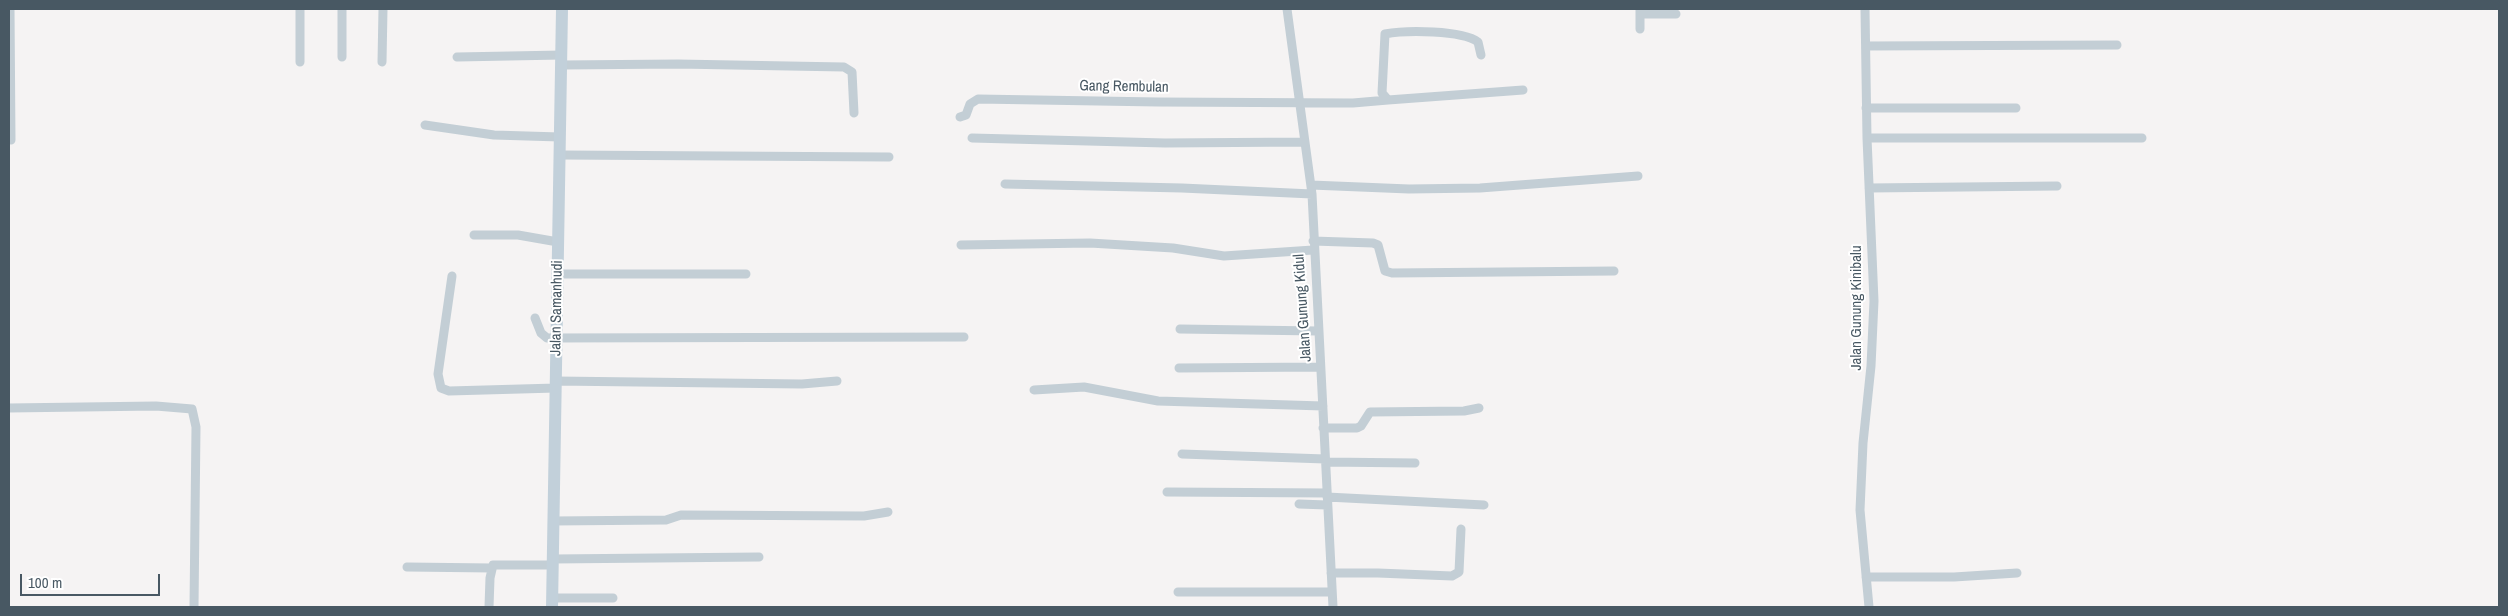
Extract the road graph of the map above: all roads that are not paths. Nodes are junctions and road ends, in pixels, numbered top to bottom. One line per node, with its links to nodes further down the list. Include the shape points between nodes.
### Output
1 (10, 9): 31 (street)
2 (300, 9): 17 (street)
3 (342, 9): 14 (street)
4 (383, 9): 18 (street)
5 (562, 9): 16 (street, Jalan Samanhudi)
6 (1287, 9): 21 (street, Jalan Gunung Kidul)
7 (1865, 9): 12 (street, Jalan Gunung Kinibalu)
8 (1640, 11): 9 (street); 10 (street)
9 (1676, 14)
10 (1640, 29)
11 (2117, 45): 12 (street)
12 (1866, 46): 22 (street, Jalan Gunung Kinibalu)
13 (1481, 55): 20 (street, via 1478,42 1472,37 1442,33 1385,34 1382,92)
14 (342, 58)
15 (458, 58): 16 (street)
16 (562, 60): 24 (street, via 844,67 852,72); 27 (street, Jalan Samanhudi)
17 (300, 62)
18 (382, 62)
19 (1523, 90): 20 (street, Gang Rembulan)
20 (1388, 100): 21 (street, Gang Rembulan)
21 (1298, 102): 25 (street, Gang Rembulan, via 978,99 970,104 966,115); 32 (street, Jalan Gunung Kidul)
22 (1866, 108): 23 (street); 29 (street, Jalan Gunung Kinibalu)
23 (2016, 108)
24 (854, 114)
25 (960, 117)
26 (425, 126): 27 (street, via 494,135)
27 (560, 137): 33 (street, Jalan Samanhudi)
28 (972, 138): 32 (street, via 1165,143)
29 (1867, 138): 30 (street); 38 (street, Jalan Gunung Kinibalu)
30 (2142, 138)
31 (11, 140)
32 (1304, 142): 39 (street, Jalan Gunung Kidul)
33 (560, 155): 34 (street); 41 (street, Jalan Samanhudi)
34 (889, 157)
35 (1638, 176): 39 (street, via 1480,188)
36 (1005, 184): 39 (street)
37 (2057, 186): 38 (street)
38 (1869, 188): 78 (street, Jalan Gunung Kinibalu, via 1874,301 1860,510)
39 (1311, 190): 43 (street, Jalan Gunung Kidul)
40 (474, 235): 41 (street, via 518,235)
41 (558, 242): 45 (street, Jalan Samanhudi)
42 (961, 245): 43 (street, via 1090,243 1173,248 1224,256)
43 (1313, 246): 44 (street, via 1373,242 1378,245 1385,270 1392,273); 50 (street, Jalan Gunung Kidul)
44 (1614, 271)
45 (558, 274): 46 (street); 52 (street, Jalan Samanhudi)
46 (746, 274)
47 (452, 276): 56 (street, via 438,374 441,388 448,391)
48 (535, 318): 52 (street, via 544,337)
49 (1180, 329): 50 (street)
50 (1318, 330): 53 (street, Jalan Gunung Kidul)
51 (964, 337): 52 (street)
52 (556, 338): 56 (street, Jalan Samanhudi)
53 (1320, 367): 54 (street); 58 (street, Jalan Gunung Kidul)
54 (1179, 368)
55 (837, 381): 56 (street, via 802,384)
56 (556, 385): 70 (street, Jalan Samanhudi)
57 (1034, 390): 58 (street, via 1084,387 1158,401)
58 (1323, 406): 61 (street, Jalan Gunung Kidul)
59 (9, 408): 83 (street, via 156,406 192,409 196,427)
60 (1479, 408): 61 (street, via 1370,412 1357,428)
61 (1323, 428): 63 (street, Jalan Gunung Kidul)
62 (1182, 454): 63 (street)
63 (1326, 461): 64 (street); 66 (street, Jalan Gunung Kidul)
64 (1415, 463)
65 (1167, 492): 66 (street)
66 (1327, 499): 67 (street); 68 (street); 76 (street, Jalan Gunung Kidul)
67 (1299, 504)
68 (1484, 505)
69 (888, 512): 70 (street, via 854,516 680,515 666,520)
70 (553, 521): 73 (street, Jalan Samanhudi)
71 (1461, 529): 76 (street, via 1459,572 1452,576)
72 (759, 556): 73 (street)
73 (553, 562): 75 (street, via 496,565); 82 (street, Jalan Samanhudi)
74 (408, 567): 75 (street)
75 (492, 568): 84 (street)
76 (1331, 573): 80 (street, Jalan Gunung Kidul)
77 (2017, 573): 78 (street)
78 (1866, 577): 86 (street, Jalan Gunung Kinibalu)
79 (1178, 592): 80 (street)
80 (1332, 592): 85 (street, Jalan Gunung Kidul)
81 (614, 598): 82 (street)
82 (552, 602)
83 (194, 607)
84 (489, 607)
85 (1333, 607)
86 (1869, 607)

